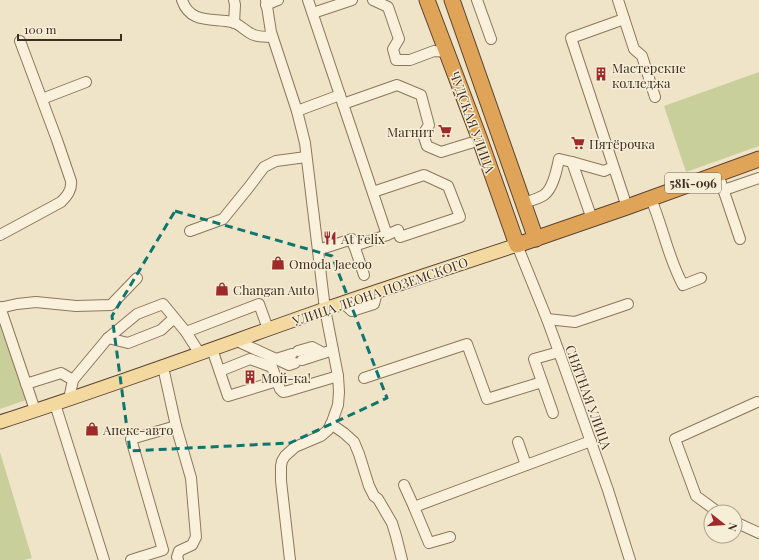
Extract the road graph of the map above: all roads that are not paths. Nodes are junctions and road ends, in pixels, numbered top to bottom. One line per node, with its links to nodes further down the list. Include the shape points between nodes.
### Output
1 (182, 0): 14 (street, via 190,15 210,21)
2 (234, 0): 14 (street)
3 (278, 0): 11 (street)
4 (308, 0): 12 (street)
5 (352, 0): 12 (street)
6 (373, 0): 18 (street, via 388,7 399,39 393,49 396,60 410,60 434,52)
7 (427, 0): 18 (highway, ЧУДСКАЯ УЛИЦА)
8 (452, 0): 34 (highway, ЧУДСКАЯ УЛИЦА)
9 (618, 0): 13 (street)
10 (478, 1): 16 (street)
11 (266, 2): 15 (street)
12 (313, 13): 22 (street)
13 (624, 19): 20 (street, via 634,49 642,56); 28 (street, via 571,38)
14 (234, 22): 15 (street, via 254,36)
15 (272, 37): 23 (street)
16 (491, 39)
17 (20, 41): 21 (street)
18 (447, 52): 24 (highway, ЧУДСКАЯ УЛИЦА)
19 (86, 82): 21 (street)
20 (655, 97)
21 (42, 99): 38 (street, via 71,186 61,202)
22 (341, 100): 23 (street); 24 (street, via 397,85 421,95 429,125 423,134 427,146 441,152); 32 (street)
23 (297, 111): 25 (street)
24 (480, 140): 42 (highway, ЧУДСКАЯ УЛИЦА)
25 (306, 157): 37 (street, via 276,161 264,167 223,219); 44 (street)
26 (759, 159): 29 (highway, УЛИЦА ЛЕОНА ПОЗЕМСКОГО / 58К-096)
27 (572, 162): 28 (street, via 604,171); 34 (street, via 559,159 556,174 545,194); 36 (street)
28 (614, 167): 35 (street)
29 (718, 174): 31 (street); 33 (highway, УЛИЦА ЛЕОНА ПОЗЕМСКОГО / 58К-096)
30 (759, 178): 31 (street)
31 (724, 190): 41 (street)
32 (373, 192): 39 (street); 39 (street, via 424,175 448,186 460,217 400,237 398,230)
33 (651, 199): 35 (highway, УЛИЦА ЛЕОНА ПОЗЕМСКОГО / 58К-096); 47 (street, via 683,285)
34 (523, 203): 40 (highway, ЧУДСКАЯ УЛИЦА)
35 (627, 207): 36 (highway, УЛИЦА ЛЕОНА ПОЗЕМСКОГО / 58К-096)
36 (592, 219): 40 (highway, УЛИЦА ЛЕОНА ПОЗЕМСКОГО / 58К-096)
37 (190, 231)
38 (0, 235)
39 (387, 235): 43 (street)
40 (536, 239): 42 (highway, УЛИЦА ЛЕОНА ПОЗЕМСКОГО / 58К-096)
41 (740, 239)
42 (517, 245): 50 (main road, УЛИЦА ЛЕОНА ПОЗЕМСКОГО); 52 (street, СНЯТНАЯ УЛИЦА)
43 (354, 246): 44 (street, via 352,239); 45 (street)
44 (318, 250): 50 (street)
45 (364, 275)
46 (136, 278): 49 (street, via 112,305 76,306 36,302)
47 (701, 278)
48 (628, 304): 52 (street, via 575,322)
49 (0, 307): 67 (street)
50 (325, 309): 53 (main road, УЛИЦА ЛЕОНА ПОЗЕМСКОГО); 58 (street)
51 (174, 318): 54 (street); 55 (street, via 161,330 128,343); 55 (street, via 163,304 138,314)
52 (547, 320): 59 (street, СНЯТНАЯ УЛИЦА)
53 (268, 329): 54 (street, via 259,304); 56 (main road, УЛИЦА ЛЕОНА ПОЗЕМСКОГО)
54 (186, 332): 57 (street)
55 (108, 338): 64 (street)
56 (237, 341): 57 (main road, УЛИЦА ЛЕОНА ПОЗЕМСКОГО); 58 (street, via 289,365 312,347)
57 (206, 352): 60 (main road, УЛИЦА ЛЕОНА ПОЗЕМСКОГО); 61 (street)
58 (328, 352): 62 (street)
59 (559, 352): 66 (street, via 534,359); 76 (street, СНЯТНАЯ УЛИЦА)
60 (162, 367): 68 (main road, УЛИЦА ЛЕОНА ПОЗЕМСКОГО); 75 (street)
61 (220, 371): 65 (street, via 250,359 272,367); 65 (street, via 228,396)
62 (338, 376): 65 (street, via 283,392); 74 (street, via 340,392)
63 (364, 378): 66 (street, via 467,344 487,399)
64 (73, 380): 67 (street, via 61,373); 68 (street)
65 (277, 381)
66 (542, 382): 72 (street)
67 (26, 384): 71 (street)
68 (68, 399): 70 (main road, УЛИЦА ЛЕОНА ПОЗЕМСКОГО)
69 (756, 402): 80 (street, via 675,439 696,496)
70 (55, 404): 71 (main road, УЛИЦА ЛЕОНА ПОЗЕМСКОГО); 85 (street)
71 (35, 410): 73 (main road, УЛИЦА ЛЕОНА ПОЗЕМСКОГО)
72 (553, 413)
73 (0, 422)
74 (331, 424): 88 (street, via 321,436 295,447 282,461 281,481); 89 (street, via 354,442 369,486 392,523)
75 (176, 426): 86 (street, via 131,440 164,550); 87 (street, via 191,478 196,537 192,544 179,551)
76 (591, 441): 78 (street); 90 (street, СНЯТНАЯ УЛИЦА)
77 (518, 442): 78 (street)
78 (526, 465): 81 (street)
79 (404, 485): 81 (street)
80 (707, 504)
81 (414, 507): 84 (street, via 429,543)
82 (743, 526): 83 (street)
83 (759, 533)
84 (450, 537)
85 (104, 560)
86 (131, 560)
87 (178, 560)
88 (290, 560)
89 (402, 560)
90 (630, 560)

